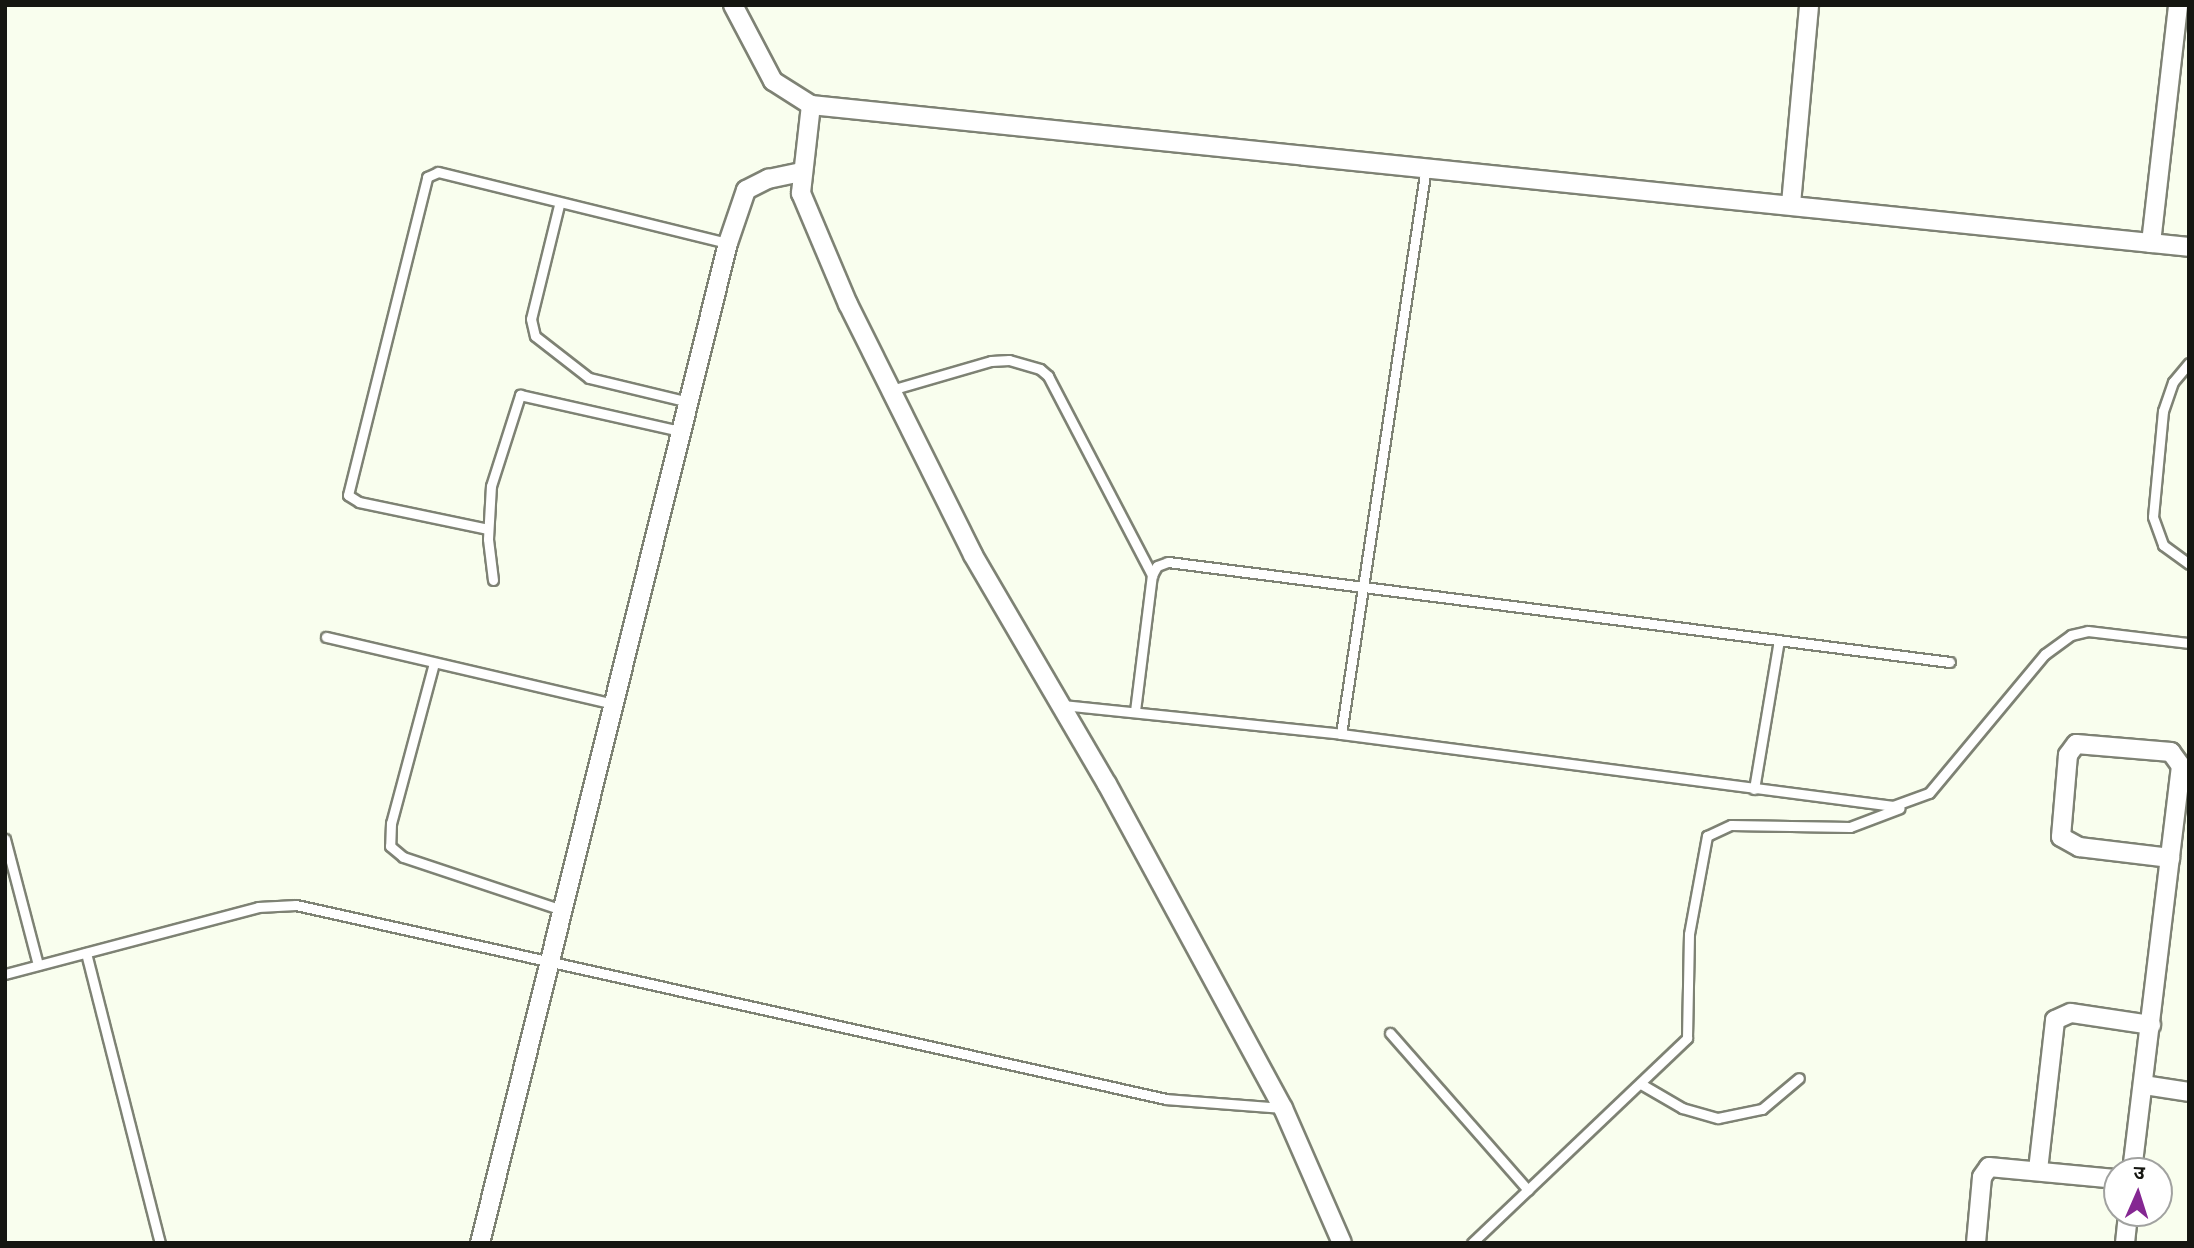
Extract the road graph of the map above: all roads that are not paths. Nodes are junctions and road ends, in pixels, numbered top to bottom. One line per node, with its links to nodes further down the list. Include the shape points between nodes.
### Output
1 (733, 5): 4 (street, via 773,81)
2 (1809, 5): 7 (street)
3 (2178, 5): 10 (street)
4 (811, 105): 5 (street); 6 (street)
5 (1426, 167): 7 (street); 20 (lane)
6 (801, 172): 9 (street, via 768,178 746,190); 13 (street, via 805,208)
7 (1791, 204): 10 (street)
8 (559, 205): 9 (lane); 14 (lane, via 531,319 535,336 589,378); 16 (lane, via 438,172 427,177 348,490 354,501)
9 (728, 243): 14 (street)
10 (2151, 243): 11 (street)
11 (2189, 247)
12 (2189, 362): 17 (lane, via 2173,382 2163,411 2153,517 2163,545)
13 (891, 390): 18 (lane, via 991,361 1009,360 1040,369 1048,376); 27 (street, via 973,555)
14 (691, 402): 15 (street)
15 (684, 432): 16 (lane, via 520,395 494,472); 26 (street)
16 (488, 529): 19 (lane)
17 (2189, 564)
18 (1152, 575): 20 (lane, via 1157,566 1168,562); 28 (lane)
19 (493, 580)
20 (1363, 585): 22 (lane); 29 (lane)
21 (326, 637): 25 (lane)
22 (1779, 640): 24 (lane); 30 (lane)
23 (2189, 643): 31 (lane, via 2088,631 2071,635 2045,654 1948,773)
24 (1951, 662)
25 (434, 663): 26 (lane); 34 (lane, via 391,823 390,846 404,857)
26 (614, 704): 34 (street)
27 (1061, 705): 28 (lane); 45 (street)
28 (1135, 711): 29 (lane)
29 (1341, 734): 30 (lane)
30 (1754, 789): 31 (lane, via 1893,806)
31 (1913, 802): 42 (lane, via 1850,827 1731,825 1707,836 1689,934 1689,1030 1681,1045)
32 (5, 839): 37 (lane)
33 (2170, 858): 33 (street, via 2079,847 2061,837 2067,755 2076,744 2171,752 2180,760); 39 (street)
34 (562, 910): 36 (street)
35 (86, 953): 36 (lane, via 258,907 296,905); 37 (lane); 50 (lane)
36 (549, 962): 45 (lane, via 1166,1099); 51 (street)
37 (38, 965): 38 (lane)
38 (5, 974)
39 (2151, 1025): 43 (street); 47 (street, via 2071,1013 2055,1020)
40 (1390, 1033): 49 (lane)
41 (1798, 1078): 42 (lane, via 1762,1109 1718,1118 1682,1108)
42 (1641, 1084): 49 (lane)
43 (2144, 1085): 44 (street); 46 (street)
44 (2189, 1092)
45 (1283, 1108): 52 (street)
46 (2134, 1157)
47 (2038, 1170): 48 (street); 54 (street, via 1996,1166 1984,1172)
48 (2103, 1177)
49 (1528, 1190): 53 (lane)
50 (160, 1243)
51 (480, 1243)
52 (1342, 1243)
53 (1472, 1243)
54 (1976, 1243)

